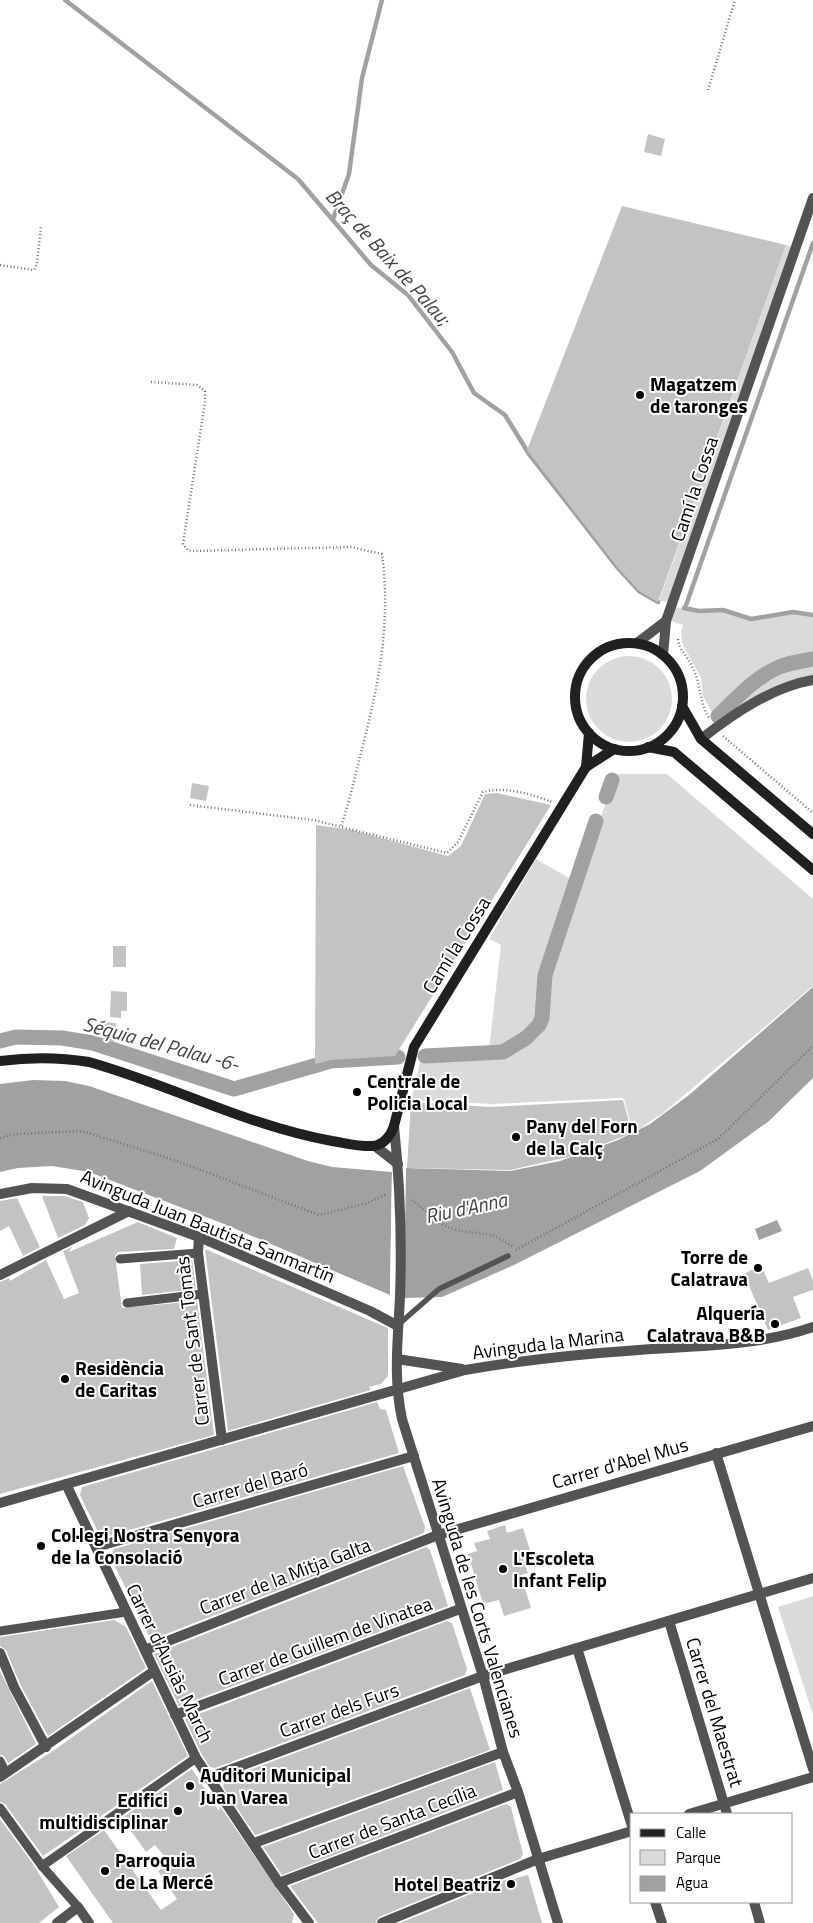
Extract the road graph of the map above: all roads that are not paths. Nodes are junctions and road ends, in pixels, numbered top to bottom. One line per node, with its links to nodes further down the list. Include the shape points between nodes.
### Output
1 (813, 198): 2 (street, Camí la Cossa)
2 (666, 621): 3 (street); 4 (street, Camí la Cossa)
3 (637, 643): 4 (main road); 7 (main road, via 608,647 595,654 582,672 575,692 576,707 580,721)
4 (663, 655): 6 (main road, via 679,678)
5 (813, 680): 8 (street, via 764,697)
6 (682, 706): 8 (main road); 9 (main road, via 670,731)
7 (589, 733): 10 (main road); 11 (main road, Camí la Cossa)
8 (701, 739): 12 (main road)
9 (648, 747): 10 (main road); 13 (main road, via 674,752)
10 (614, 749): 11 (main road, Camí la Cossa)
11 (586, 767): 15 (main road, Camí la Cossa, via 414,1047)
12 (813, 834)
13 (813, 870)
14 (0, 1061): 16 (main road, via 28,1057 89,1062 289,1131)
15 (394, 1126): 16 (main road, Camí la Cossa, via 391,1135); 17 (street, Avinguda de les Corts Valencianes)
16 (374, 1146): 17 (street)
17 (399, 1167): 27 (street, Avinguda de les Corts Valencianes)
18 (0, 1194): 19 (street, Avinguda Juan Bautista Sanmartín, via 32,1188 67,1189)
19 (129, 1211): 20 (street, Avinguda Juan Bautista Sanmartín); 24 (street)
20 (199, 1237): 21 (street, Carrer de Sant Tomàs); 27 (street, Avinguda Juan Bautista Sanmartín)
21 (198, 1253): 23 (street); 25 (street, Carrer de Sant Tomàs)
22 (508, 1256): 27 (lane, via 439,1289)
23 (120, 1259)
24 (0, 1275)
25 (203, 1294): 26 (street); 33 (street, Carrer de Sant Tomàs)
26 (126, 1303)
27 (398, 1326): 29 (street, Avinguda de les Corts Valencianes)
28 (813, 1327): 30 (street, Avinguda la Marina, via 791,1334 706,1345 536,1358)
29 (397, 1359): 30 (street); 31 (street, Avinguda de les Corts Valencianes)
30 (465, 1370): 31 (street)
31 (396, 1391): 33 (street); 35 (street, Avinguda de les Corts Valencianes)
32 (813, 1426): 34 (street, Carrer d'Abel Mus)
33 (222, 1440): 36 (street)
34 (716, 1453): 38 (street, Carrer d'Abel Mus); 41 (street)
35 (414, 1456): 38 (street, Avinguda de les Corts Valencianes); 39 (street, Carrer del Baró)
36 (66, 1484): 37 (street); 39 (street, Carrer d'Ausiàs March)
37 (0, 1502)
38 (438, 1535): 42 (street, Avinguda de les Corts Valencianes); 47 (street, Carrer de la Mitja Galta)
39 (96, 1547): 43 (street, Carrer d'Ausiàs March)
40 (813, 1578): 41 (street, Carrer dels Furs)
41 (760, 1594): 44 (street, Carrer dels Furs); 56 (street)
42 (460, 1609): 50 (street, Avinguda de les Corts Valencianes); 51 (street, Carrer de Guillem de Vinatea)
43 (126, 1612): 45 (street); 47 (street, Carrer d'Ausiàs March)
44 (668, 1621): 46 (street, Carrer dels Furs); 61 (street, Carrer del Maestrat)
45 (0, 1631)
46 (577, 1648): 50 (street, Carrer dels Furs); 65 (street)
47 (145, 1650): 49 (street, Carrer d'Ausiàs March)
48 (0, 1652): 52 (street, via 14,1687)
49 (154, 1671): 51 (street, Carrer d'Ausiàs March); 52 (street)
50 (482, 1676): 53 (street, Avinguda de les Corts Valencianes); 59 (street, Carrer dels Furs)
51 (174, 1715): 54 (street, Carrer d'Ausiàs March)
52 (46, 1747): 57 (street)
53 (503, 1752): 60 (street, Avinguda de les Corts Valencianes); 67 (street)
54 (196, 1758): 59 (street, Carrer d'Ausiàs March); 69 (street)
55 (0, 1761): 57 (street)
56 (813, 1769)
57 (3, 1775)
58 (813, 1777): 61 (street)
59 (208, 1778): 67 (street, Carrer d'Ausiàs March)
60 (518, 1792): 68 (street, Avinguda de les Corts Valencianes); 70 (street, Carrer de Santa Cecília)
61 (724, 1804): 63 (street); 64 (street, Carrer del Maestrat)
62 (0, 1808): 69 (street)
63 (692, 1813)
64 (727, 1813)
65 (630, 1820)
66 (630, 1832): 68 (street)
67 (254, 1843): 70 (street, Carrer d'Ausiàs March)
68 (538, 1859): 77 (street); 78 (street, Avinguda de les Corts Valencianes)
69 (42, 1866): 73 (street)
70 (279, 1883): 76 (street, Carrer d'Ausiàs March)
71 (655, 1903): 79 (street)
72 (754, 1903): 80 (street)
73 (78, 1907): 74 (street); 75 (street)
74 (57, 1923)
75 (90, 1923)
76 (309, 1923)
77 (382, 1923)
78 (558, 1923)
79 (662, 1923)
80 (760, 1923)

